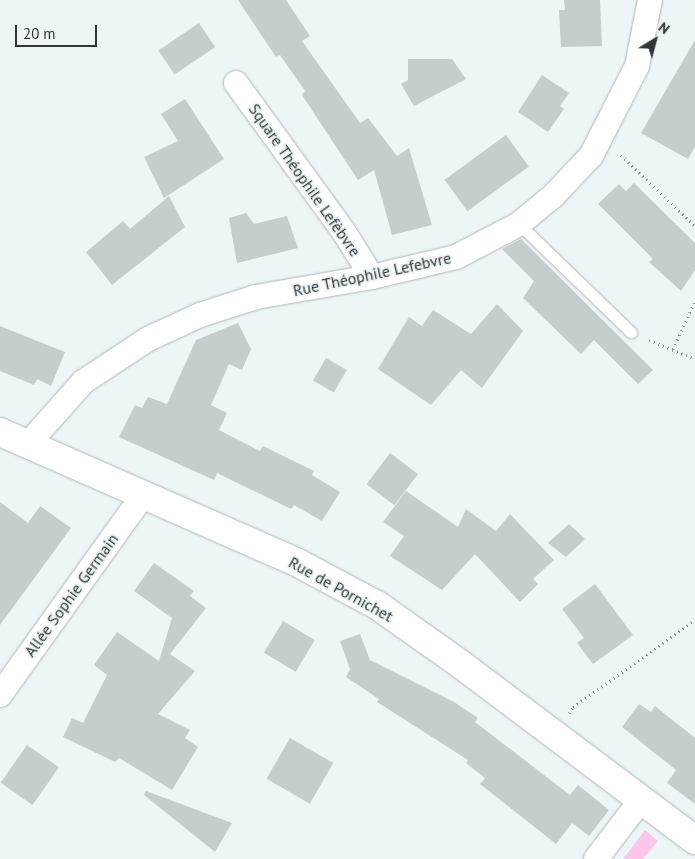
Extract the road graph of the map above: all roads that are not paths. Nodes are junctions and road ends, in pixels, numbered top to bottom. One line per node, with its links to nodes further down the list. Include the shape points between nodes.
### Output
1 (650, 0): 3 (street, Rue Théophile Lefebvre, via 637,66 591,156 553,196)
2 (236, 83): 4 (street, Square Théophile Lefèbvre, via 344,232)
3 (519, 224): 4 (street, Rue Théophile Lefebvre, via 456,257); 5 (lane)
4 (372, 277): 7 (street, Rue Théophile Lefebvre, via 256,297 200,315 148,339 83,382)
5 (631, 332)
6 (0, 432): 7 (main road, Rue de Pornichet)
7 (28, 444): 8 (main road, Rue de Pornichet)
8 (143, 495): 9 (street, Allée Sophie Germain); 10 (main road, Rue de Pornichet, via 298,563 377,605)
9 (0, 695)
10 (642, 800): 11 (main road, Rue de Pornichet); 12 (street)
11 (695, 840)
12 (596, 859)

